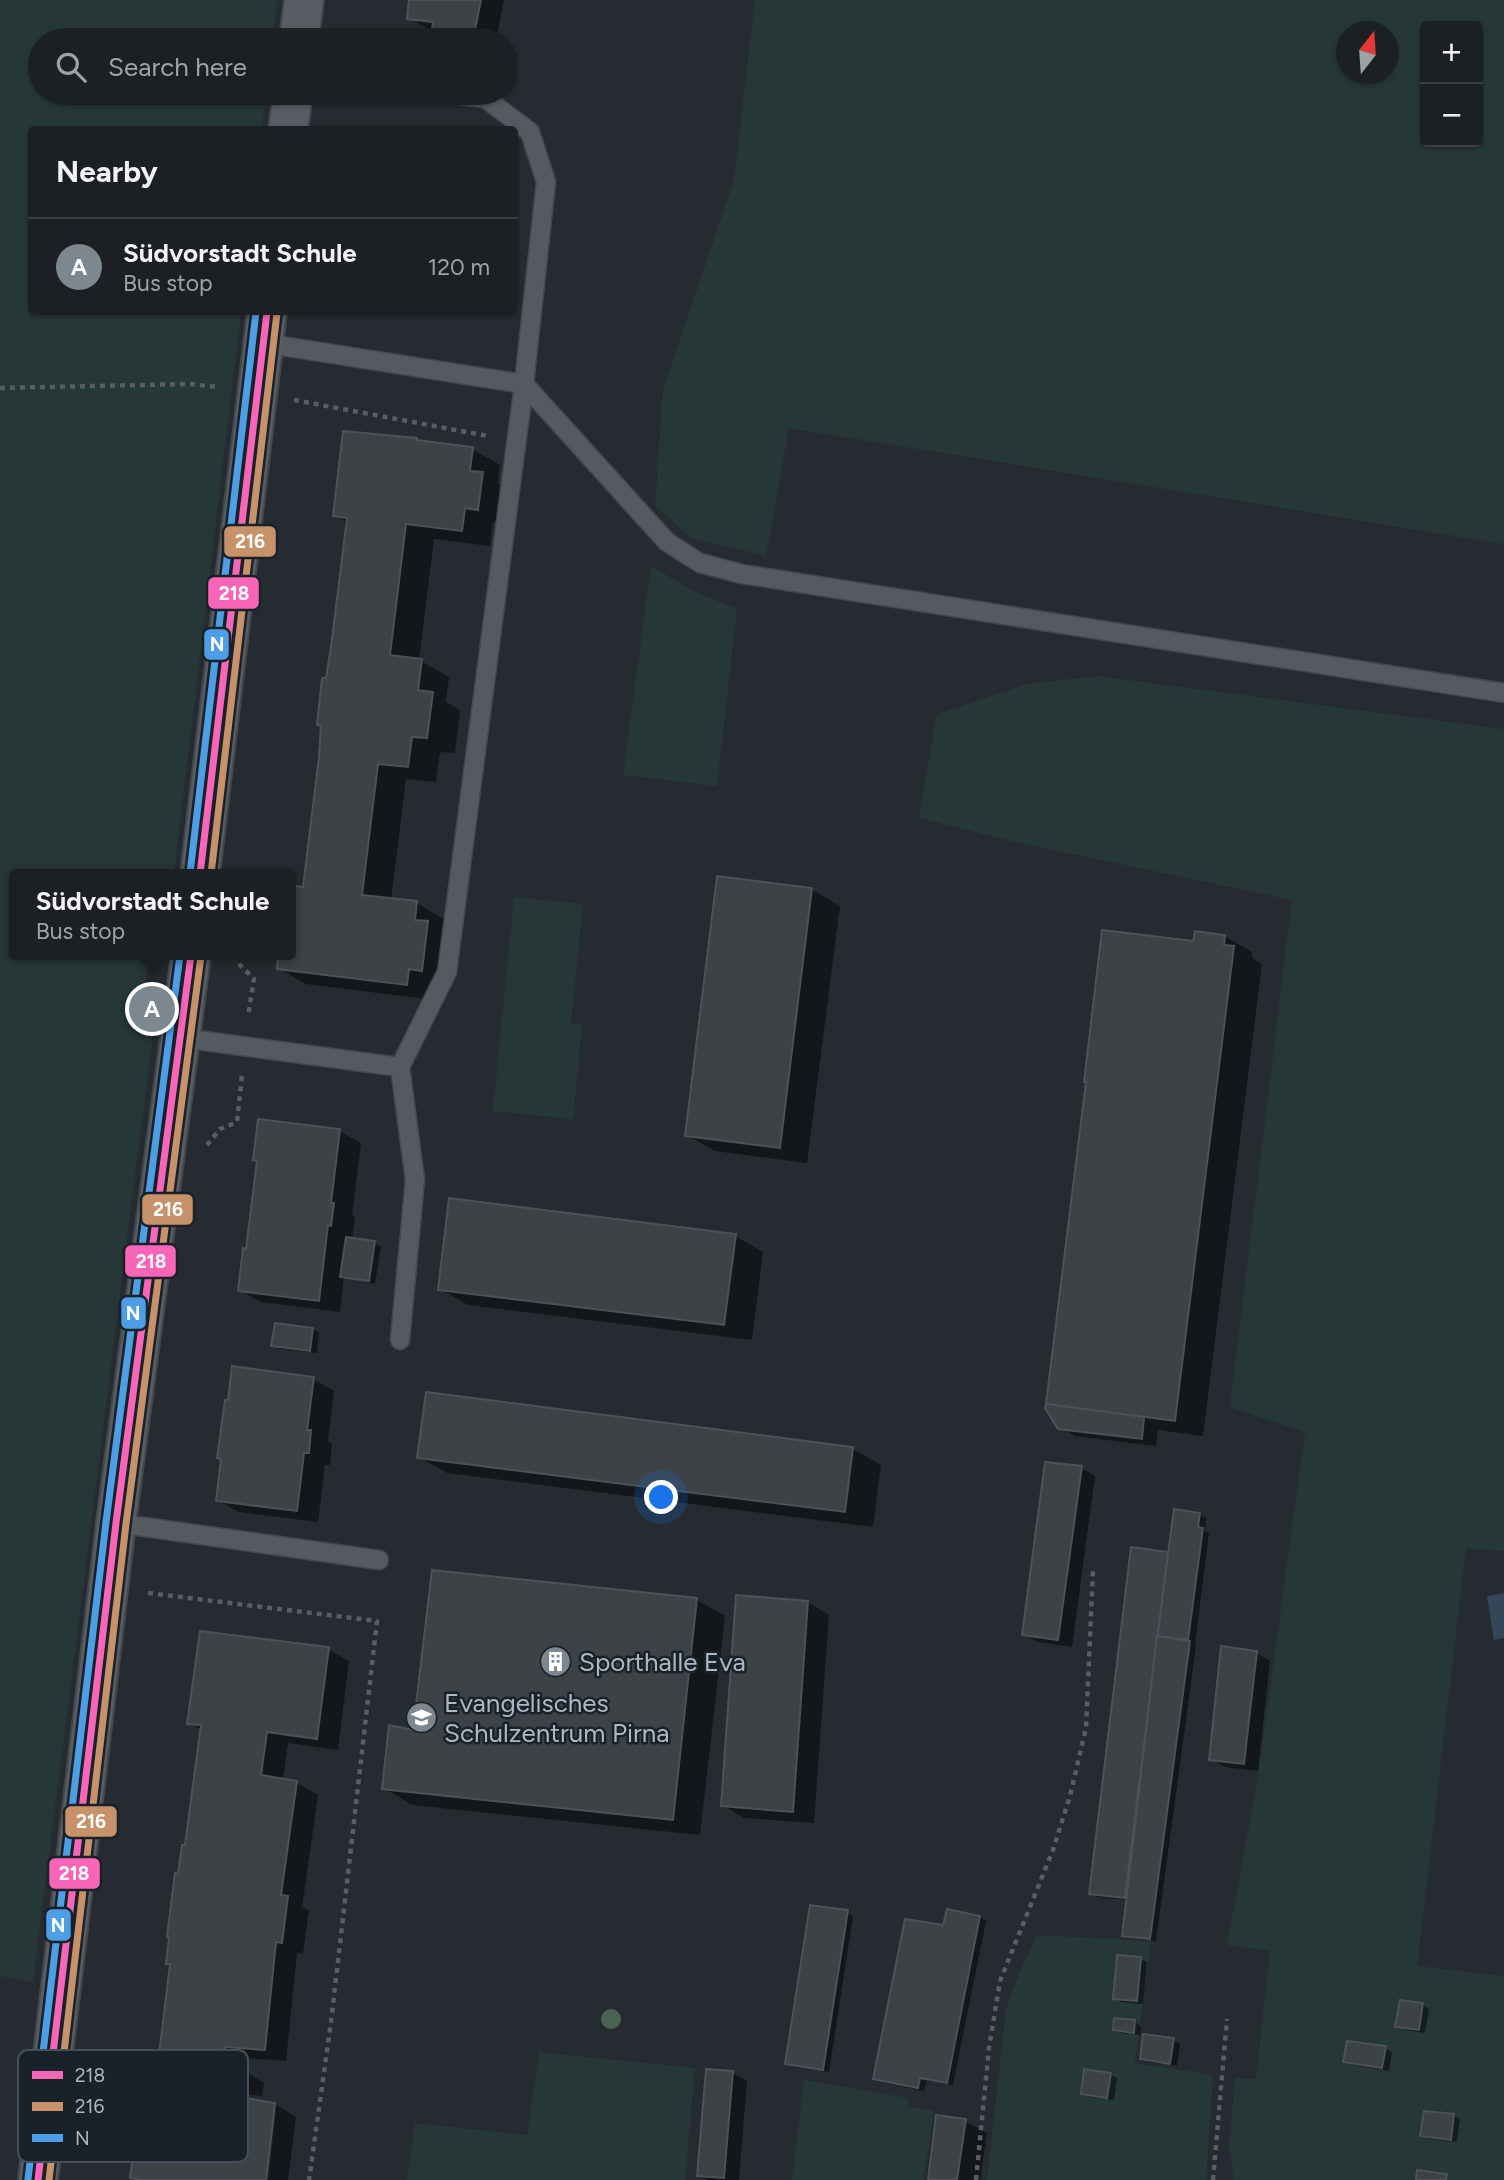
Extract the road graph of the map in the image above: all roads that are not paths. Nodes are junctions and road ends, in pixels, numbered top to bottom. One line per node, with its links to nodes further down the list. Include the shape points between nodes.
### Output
1 (304, 0): 2 (main road)
2 (300, 28)
3 (291, 105): 5 (main road)
4 (494, 105): 7 (lane, via 530,132 546,182)
5 (289, 126)
6 (265, 327): 7 (lane); 9 (main road, via 274,394)
7 (524, 384): 8 (lane, via 667,542 699,563 742,574); 12 (lane, via 447,972)
8 (1504, 693)
9 (202, 869)
10 (190, 960): 11 (main road)
11 (182, 1038): 12 (lane); 14 (main road)
12 (400, 1067): 13 (lane, via 415,1180)
13 (400, 1340)
14 (116, 1523): 15 (lane); 16 (main road)
15 (379, 1560)
16 (53, 2050)
17 (40, 2162): 18 (main road)
18 (38, 2180)

